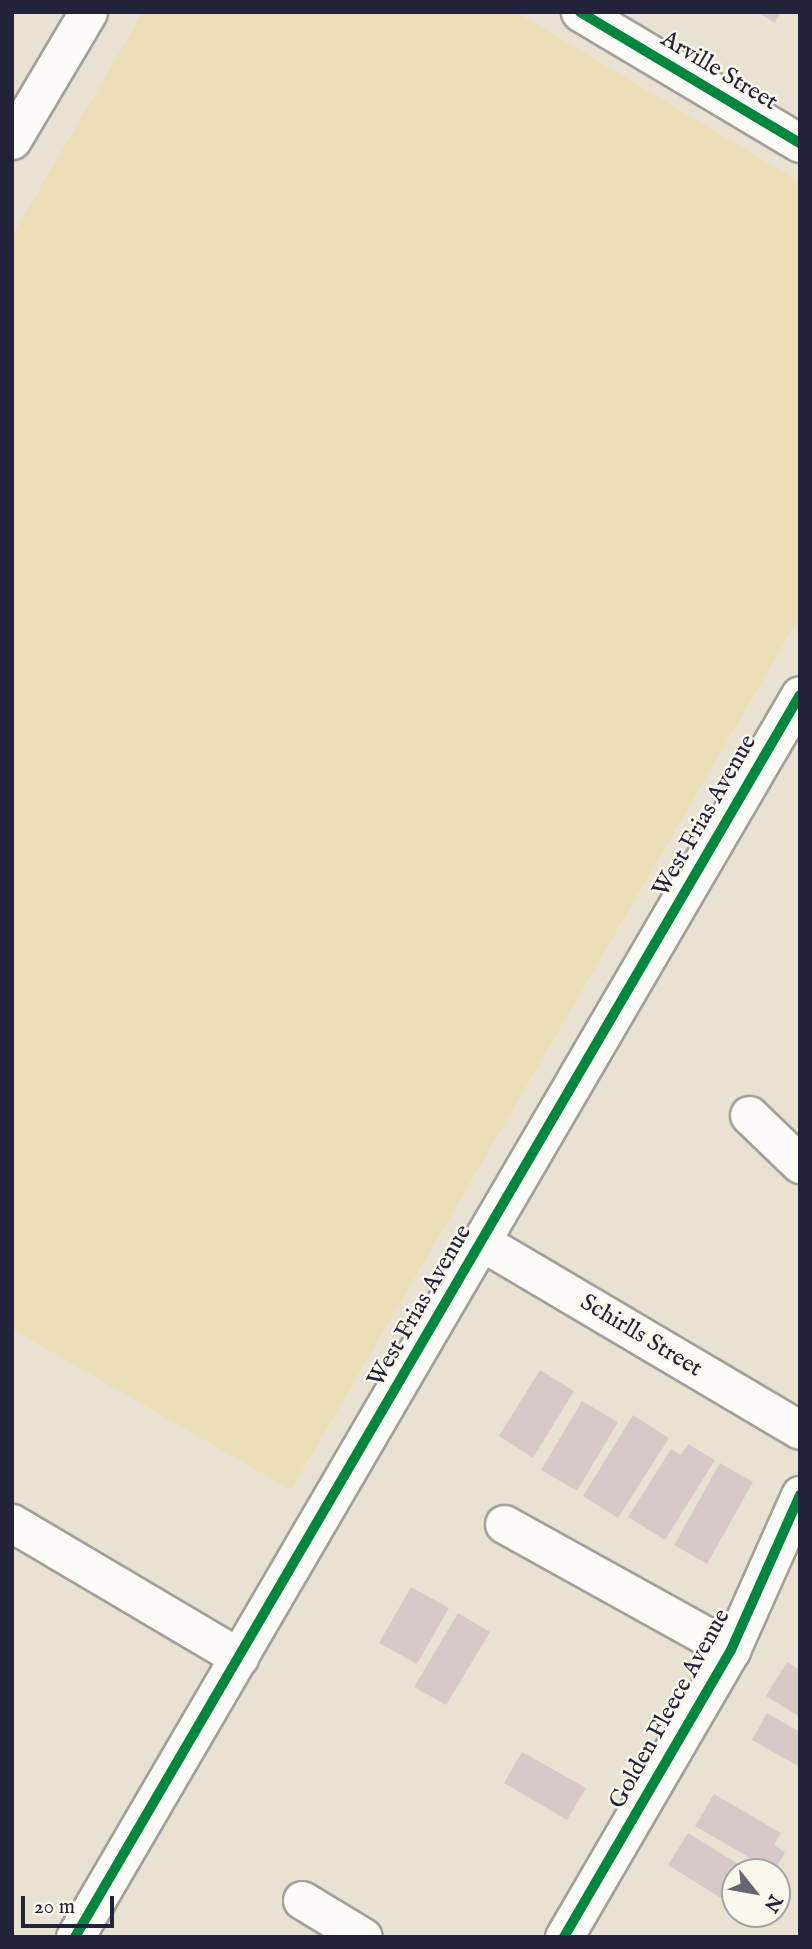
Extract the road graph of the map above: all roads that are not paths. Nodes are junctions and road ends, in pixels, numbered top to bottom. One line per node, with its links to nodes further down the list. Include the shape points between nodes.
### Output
1 (88, 12): 3 (street)
2 (580, 12): 4 (street, Arville Street)
3 (12, 140)
4 (800, 144)
5 (800, 695): 8 (street, West Frias Avenue)
6 (749, 1115): 7 (street)
7 (800, 1164)
8 (482, 1242): 9 (street, Schirlls Street); 14 (street, West Frias Avenue)
9 (800, 1430)
10 (800, 1494): 13 (street, Golden Fleece Avenue)
11 (12, 1523): 14 (street)
12 (504, 1524): 13 (street)
13 (730, 1650): 18 (street, Golden Fleece Avenue)
14 (239, 1657): 16 (street, West Frias Avenue)
15 (302, 1900): 17 (street)
16 (75, 1937)
17 (363, 1937)
18 (564, 1937)

